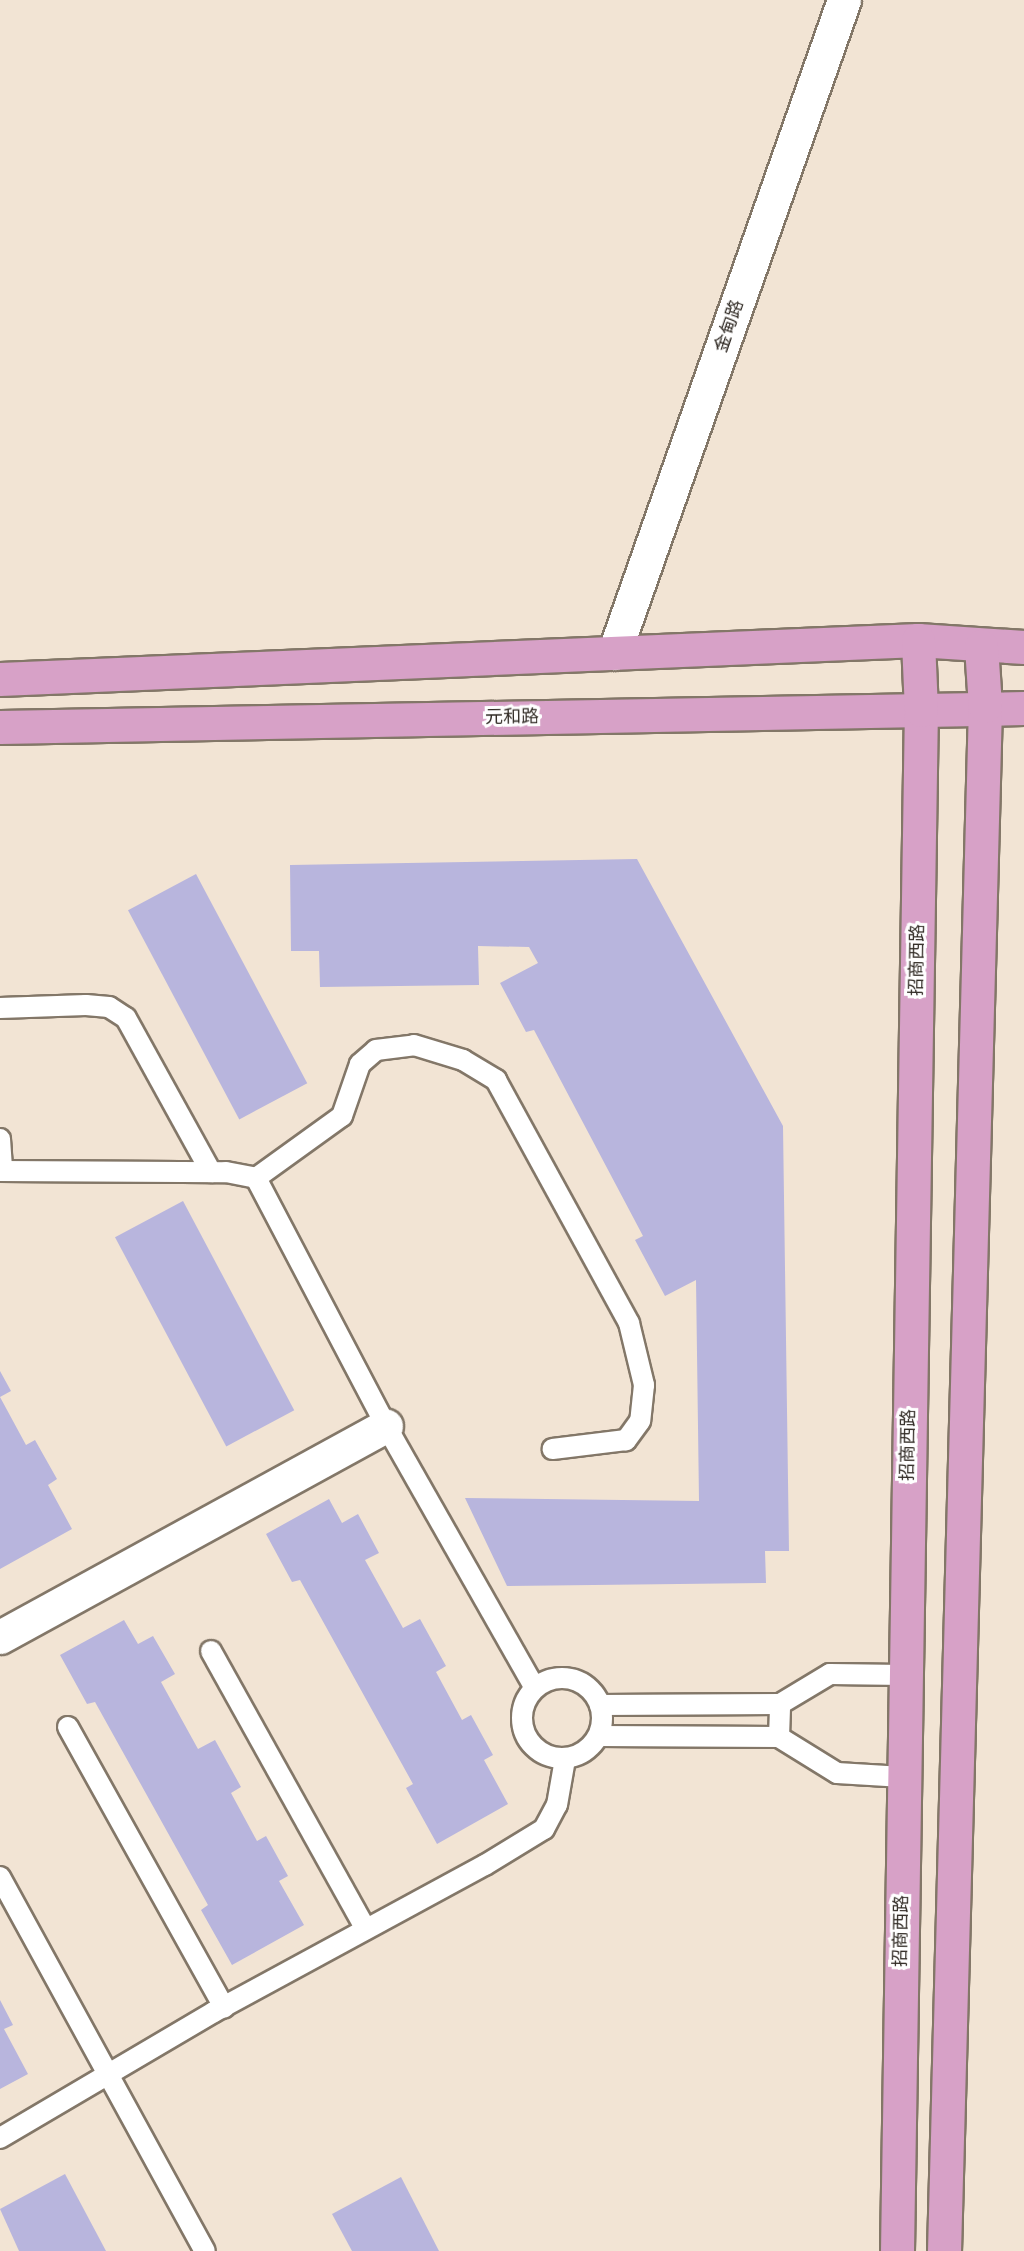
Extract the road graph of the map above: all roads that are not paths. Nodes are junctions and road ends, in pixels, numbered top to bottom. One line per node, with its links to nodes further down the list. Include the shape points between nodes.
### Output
1 (844, 0): 5 (street, 金甸路)
2 (918, 640): 3 (main road); 5 (main road); 9 (main road, 招商西路)
3 (981, 646): 4 (main road); 7 (main road)
4 (1024, 648)
5 (614, 653): 6 (main road)
6 (0, 679)
7 (985, 706): 8 (main road, 元和路); 9 (main road, 元和路); 36 (main road)
8 (1024, 708)
9 (921, 710): 10 (main road, 元和路); 20 (main road, 招商西路)
10 (0, 727)
11 (0, 1008): 14 (lane, via 86,1005 109,1007 126,1017)
12 (0, 1139): 13 (lane)
13 (1, 1171): 14 (lane)
14 (211, 1172): 15 (lane)
15 (256, 1178): 16 (lane); 17 (lane, via 342,1116 360,1064 375,1050 414,1045 463,1060 496,1080 629,1323 644,1385 640,1421 626,1440)
16 (386, 1426): 18 (street); 21 (lane)
17 (553, 1449)
18 (0, 1637)
19 (211, 1651): 30 (lane)
20 (904, 1675): 22 (lane, via 830,1674); 28 (main road, 招商西路)
21 (535, 1688): 23 (lane, via 552,1679 577,1680); 27 (lane, via 524,1703 523,1728 539,1752)
22 (780, 1704): 23 (lane); 26 (lane)
23 (600, 1705): 25 (lane)
24 (68, 1727): 31 (lane)
25 (599, 1736): 26 (lane); 27 (lane, via 585,1751)
26 (779, 1737): 28 (lane, via 837,1773)
27 (565, 1759): 30 (lane, via 557,1805 544,1829)
28 (903, 1777): 35 (main road, 招商西路)
29 (0, 1877): 32 (lane)
30 (366, 1929): 31 (lane)
31 (224, 2007): 32 (lane)
32 (109, 2074): 33 (lane); 34 (lane)
33 (0, 2138)
34 (205, 2251)
35 (897, 2251)
36 (944, 2251)

